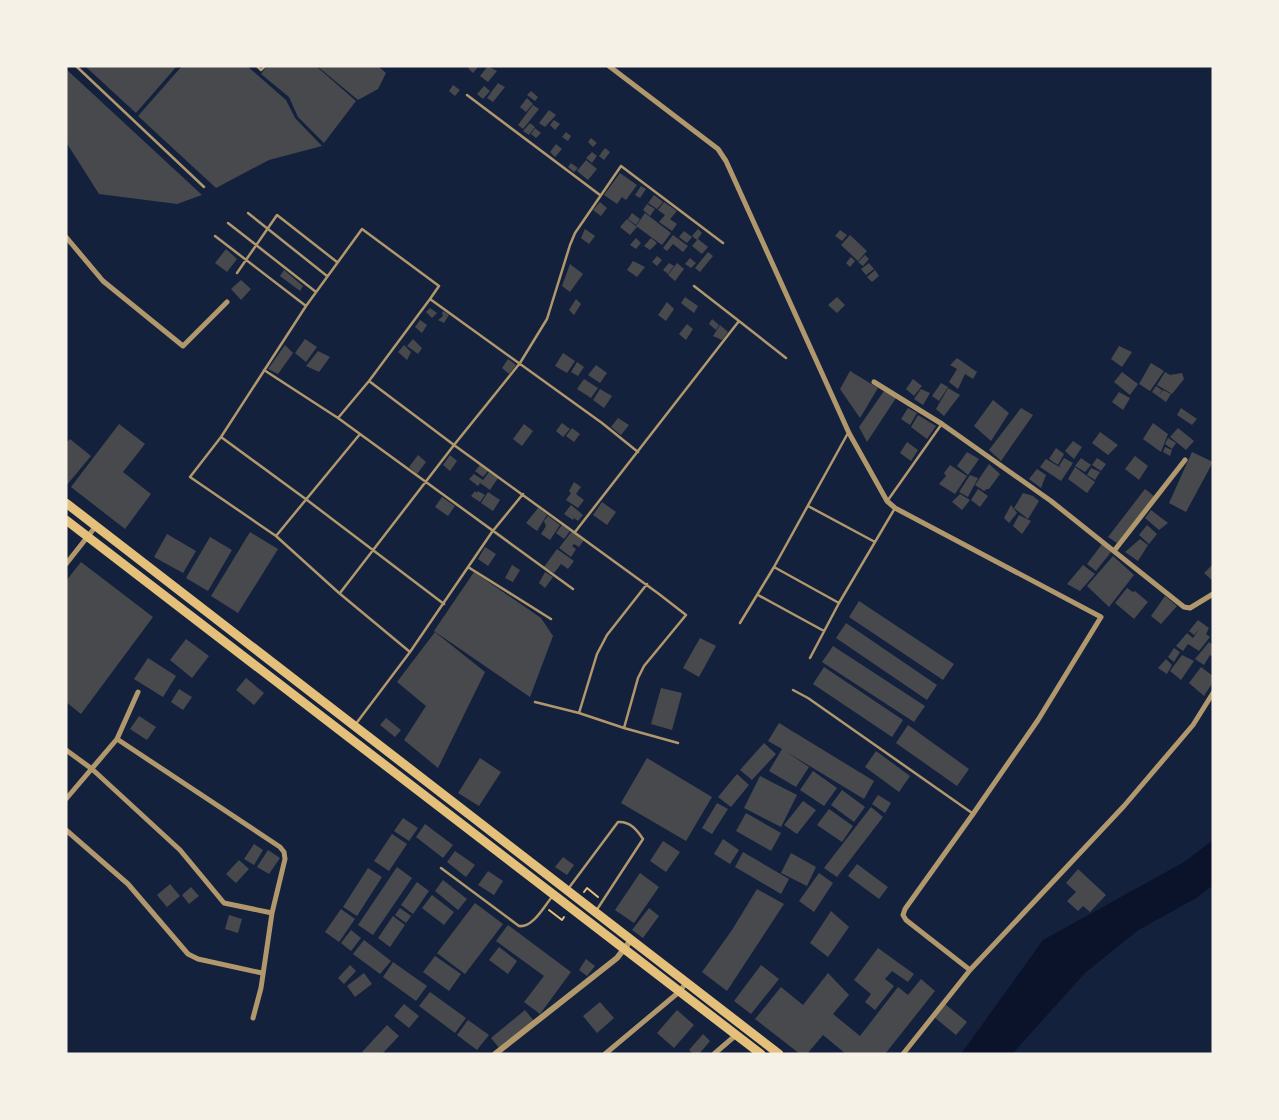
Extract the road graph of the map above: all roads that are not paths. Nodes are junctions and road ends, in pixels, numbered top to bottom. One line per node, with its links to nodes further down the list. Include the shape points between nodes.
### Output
1 (76, 66): 6 (lane)
2 (257, 66): 3 (lane, via 262,70)
3 (265, 66)
4 (609, 66): 32 (street, via 722,155)
5 (467, 95): 7 (lane)
6 (204, 187)
7 (600, 195): 13 (lane, via 621,166); 26 (lane, via 572,239 546,319)
8 (248, 213): 10 (lane)
9 (228, 223): 14 (lane)
10 (268, 229): 14 (lane); 16 (lane, via 278,215); 18 (lane)
11 (215, 236): 15 (lane)
12 (66, 237): 22 (street, via 103,281 182,346)
13 (723, 243)
14 (256, 246): 15 (lane); 20 (lane)
15 (246, 260): 17 (lane); 23 (lane)
16 (337, 262): 18 (lane); 21 (lane, via 362,229 439,286)
17 (237, 272)
18 (327, 276): 20 (lane)
19 (694, 286): 24 (lane)
20 (316, 292): 23 (lane)
21 (430, 299): 26 (lane); 28 (lane)
22 (226, 302)
23 (306, 306): 27 (lane)
24 (739, 321): 25 (lane); 36 (lane)
25 (786, 358)
26 (520, 363): 35 (lane); 36 (lane)
27 (264, 370): 30 (lane); 34 (lane)
28 (369, 381): 30 (lane); 35 (lane)
29 (874, 382): 31 (street)
30 (338, 418): 33 (lane)
31 (942, 424): 41 (lane); 53 (street)
32 (849, 432): 41 (street); 43 (lane)
33 (360, 434): 38 (lane); 40 (lane)
34 (221, 437): 40 (lane); 49 (lane, via 190,477)
35 (454, 444): 38 (lane); 39 (lane)
36 (638, 452): 48 (lane)
37 (1185, 460): 53 (street)
38 (426, 483): 47 (lane); 52 (lane)
39 (523, 494): 47 (lane); 48 (lane)
40 (307, 500): 49 (lane); 52 (lane)
41 (887, 501): 44 (street)
42 (66, 503): 46 (highway)
43 (808, 505): 51 (lane); 56 (lane)
44 (895, 508): 51 (lane); 81 (street, via 1101,617 1049,704)
45 (66, 520): 50 (highway)
46 (96, 526): 50 (street); 74 (highway)
47 (492, 532): 55 (lane); 58 (lane)
48 (575, 532): 57 (lane)
49 (276, 536): 59 (lane)
50 (88, 537): 54 (street); 85 (highway)
51 (874, 542): 62 (lane)
52 (373, 549): 59 (lane); 63 (lane)
53 (1114, 551): 60 (street, via 1184,607 1190,608)
54 (66, 564)
55 (468, 567): 63 (lane); 64 (lane)
56 (774, 567): 61 (lane); 62 (lane)
57 (647, 584): 73 (lane, via 607,635 597,654); 75 (lane, via 686,615 644,666)
58 (573, 589)
59 (340, 593): 67 (lane)
60 (1213, 594)
61 (758, 595): 65 (lane); 66 (lane)
62 (839, 603): 66 (lane)
63 (444, 604): 67 (lane)
64 (551, 619)
65 (740, 623)
66 (824, 630): 68 (lane)
67 (410, 652): 74 (lane)
68 (810, 658)
69 (793, 690): 81 (lane)
70 (138, 692): 76 (street)
71 (1213, 693): 90 (street, via 1193,725 1124,806)
72 (535, 702): 73 (lane)
73 (579, 713): 75 (lane)
74 (354, 725): 84 (highway)
75 (624, 728): 77 (lane)
76 (117, 739): 79 (street); 87 (street, via 280,847 285,859)
77 (678, 743)
78 (66, 750): 79 (street)
79 (92, 769): 80 (street); 87 (street, via 180,850 220,899)
80 (66, 799)
81 (973, 814): 90 (street, via 903,915)
82 (66, 830): 91 (street, via 128,884 188,954)
83 (441, 868): 85 (lane, via 519,926 530,924)
84 (567, 890): 86 (highway); 86 (lane, via 618,822 632,826 643,839)
85 (553, 895): 89 (highway)
86 (595, 912): 88 (highway)
87 (272, 913): 91 (street)
88 (631, 940): 89 (street); 92 (highway)
89 (623, 949): 93 (highway); 96 (street, via 617,958)
90 (970, 970): 101 (street)
91 (262, 973): 94 (street)
92 (686, 983): 93 (street); 100 (highway)
93 (679, 992): 95 (highway); 97 (street)
94 (253, 1018)
95 (736, 1035): 98 (street); 99 (highway)
96 (495, 1054)
97 (606, 1054)
98 (714, 1054)
99 (761, 1054)
100 (779, 1054)
101 (903, 1054)

